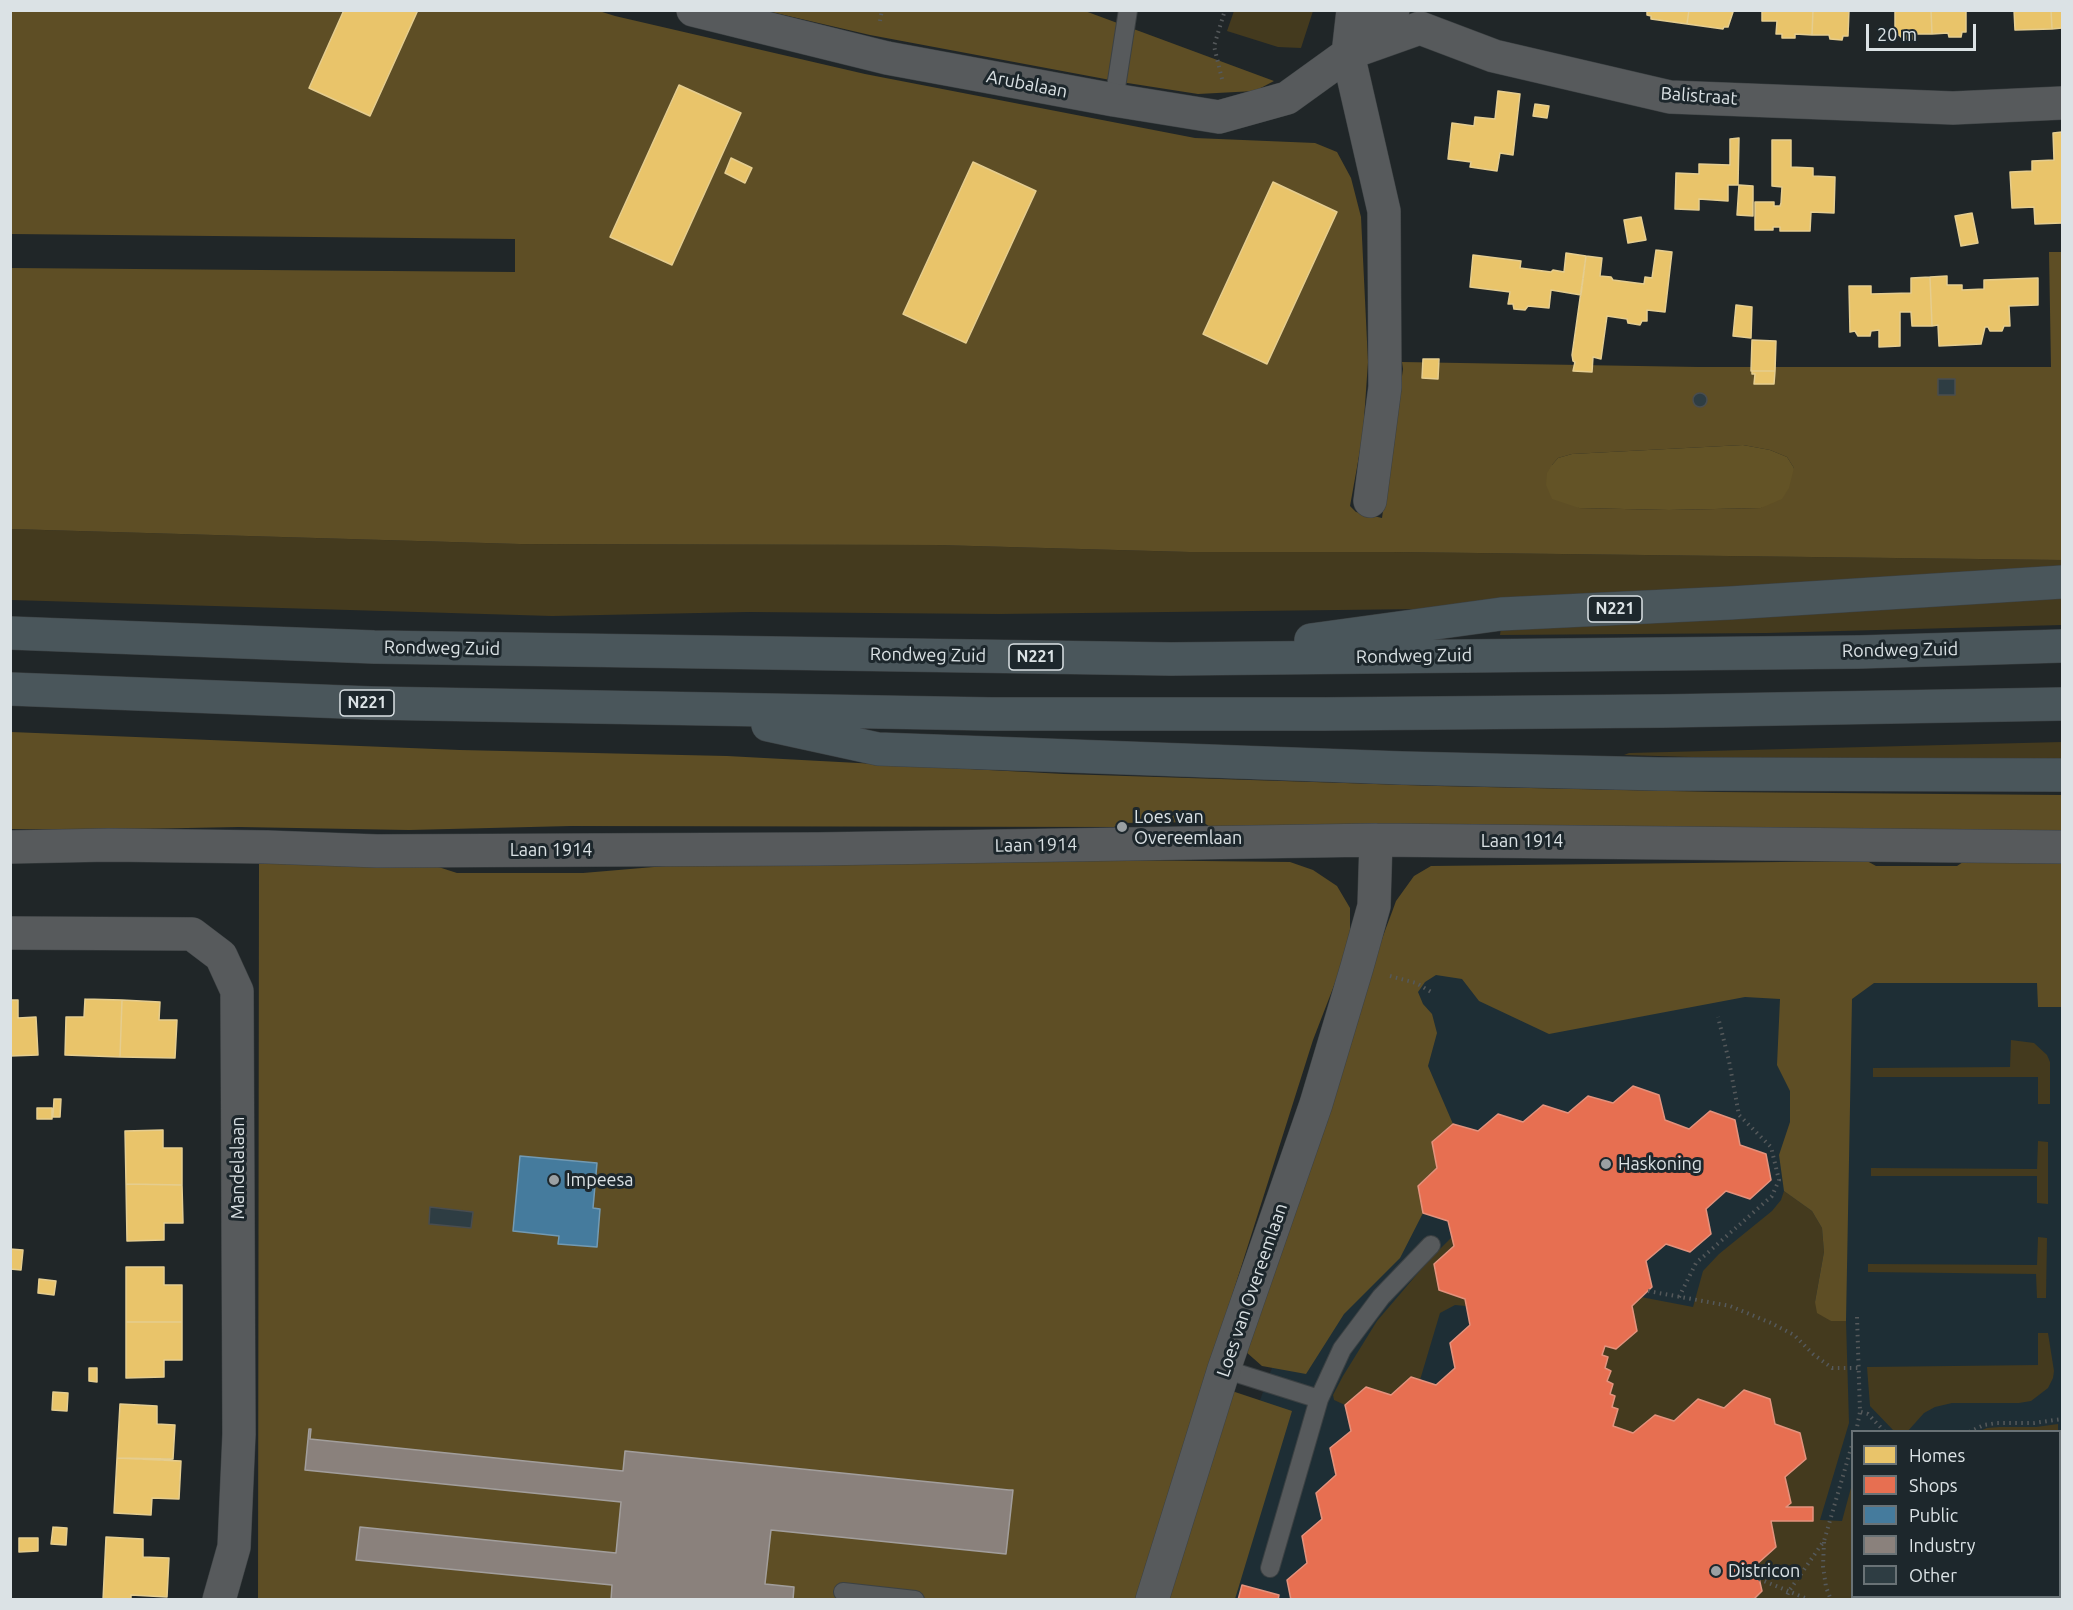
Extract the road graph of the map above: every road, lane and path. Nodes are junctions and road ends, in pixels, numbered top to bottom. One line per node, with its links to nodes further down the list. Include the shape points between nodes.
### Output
1 (1128, 10): 7 (lane)
2 (1225, 10): 9 (path, via 1214,46)
3 (1353, 10): 6 (street)
4 (1393, 10): 6 (street)
5 (703, 11): 7 (street, Arubalaan, via 887,58)
6 (1348, 54): 8 (street, Balistraat, via 1420,28 1494,56 1670,97 1953,108); 9 (street, Arubalaan, via 1287,99); 10 (street, via 1384,211 1385,387)
7 (1114, 100): 9 (street, Arubalaan, via 1207,116)
8 (2062, 103)
9 (1230, 114)
10 (1370, 501)
11 (2062, 582): 14 (main road, N221, via 1501,614)
12 (10, 633): 14 (main road, Rondweg Zuid / N221, via 374,647)
13 (2062, 646): 14 (main road, Rondweg Zuid / N221, via 1859,652)
14 (1171, 659)
15 (10, 689): 17 (main road, N221)
16 (2062, 704): 17 (main road, N221, via 1325,714)
17 (699, 710): 18 (main road, N221, via 878,749 1495,771)
18 (2062, 775)
19 (1376, 840): 20 (street, Laan 1914, via 448,851); 21 (street, Laan 1914); 23 (street, Loes van Overeemlaan, via 1374,906)
20 (10, 847)
21 (2062, 847)
22 (10, 933): 44 (street, Mandelalaan, via 192,934 221,956 237,991 239,1434 234,1547)
23 (1357, 967): 24 (path, via 1416,983); 31 (street, Loes van Overeemlaan, via 1316,1104)
24 (1433, 993)
25 (1718, 1017): 28 (path, via 1739,1114 1771,1147 1779,1180 1772,1196 1696,1263)
26 (1431, 1245): 32 (lane, via 1381,1297 1342,1349)
27 (1648, 1290): 28 (path)
28 (1679, 1297): 30 (path, via 1730,1306 1794,1335 1832,1368)
29 (1857, 1316): 30 (path)
30 (1859, 1368): 33 (path)
31 (1224, 1369): 32 (lane); 46 (street, Loes van Overeemlaan)
32 (1319, 1399): 40 (lane)
33 (1860, 1412): 35 (path); 36 (path, via 1868,1414)
34 (2062, 1419): 37 (path, via 1997,1423)
35 (1856, 1430)
36 (1884, 1430)
37 (1972, 1430)
38 (1851, 1462): 39 (path)
39 (1824, 1540): 42 (path); 49 (path, via 1822,1566)
40 (1270, 1568)
41 (1759, 1578): 42 (path)
42 (1789, 1591): 47 (path); 48 (path)
43 (843, 1592): 45 (lane)
44 (219, 1599)
45 (915, 1599)
46 (1152, 1599)
47 (1785, 1599)
48 (1810, 1599)
49 (1831, 1599)

